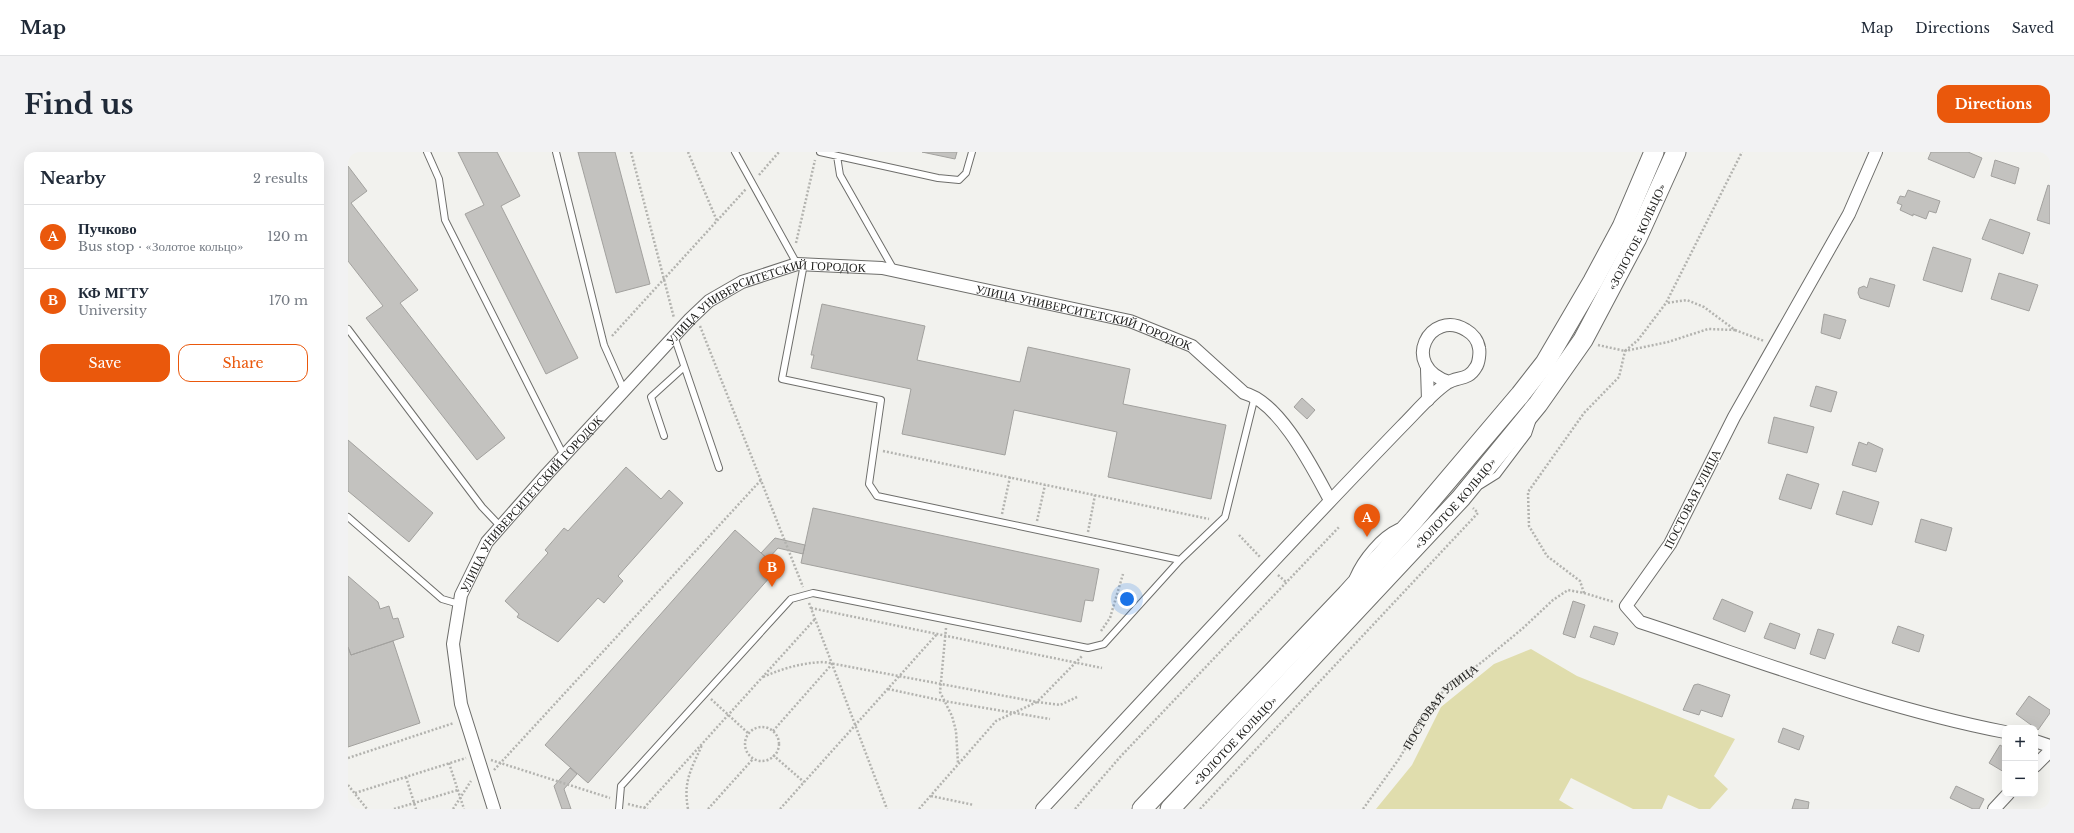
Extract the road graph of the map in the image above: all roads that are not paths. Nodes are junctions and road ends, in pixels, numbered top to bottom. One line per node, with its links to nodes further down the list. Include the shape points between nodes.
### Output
1 (427, 152): 21 (lane, via 439,179 445,220)
2 (556, 152): 17 (lane, via 604,345)
3 (735, 152): 10 (lane)
4 (820, 152): 9 (lane)
5 (972, 152): 9 (lane, via 966,173 959,180 938,178)
6 (1654, 152): 37 (highway, «ЗОЛОТОЕ КОЛЬЦО», via 1622,227 1545,363 1414,520)
7 (1676, 152): 38 (highway, «ЗОЛОТОЕ КОЛЬЦО», via 1637,238 1583,340 1465,501)
8 (1876, 152): 28 (street, ПОСТОВАЯ УЛИЦА, via 1849,214 1734,416 1670,544 1626,606 1640,622 1837,687 1959,723)
9 (837, 156): 11 (lane, via 840,175)
10 (798, 261): 11 (street, УЛИЦА УНИВЕРСИТЕТСКИЙ ГОРОДОК); 13 (street, УЛИЦА УНИВЕРСИТЕТСКИЙ ГОРОДОК, via 742,282 709,301); 26 (lane, via 782,379 881,400 868,484 877,496)
11 (894, 271): 18 (street, УЛИЦА УНИВЕРСИТЕТСКИЙ ГОРОДОК, via 1130,321 1192,346 1244,393)
12 (348, 330): 25 (lane, via 482,507)
13 (676, 334): 14 (lane); 17 (street, УЛИЦА УНИВЕРСИТЕТСКИЙ ГОРОДОК)
14 (684, 367): 20 (lane, via 652,397); 22 (lane)
15 (1426, 368): 16 (street, via 1436,378); 16 (street, via 1422,352 1428,336 1441,326 1458,325 1473,334 1480,349 1477,366 1466,378); 19 (street)
16 (1449, 382): 19 (street)
17 (624, 390): 21 (street, УЛИЦА УНИВЕРСИТЕТСКИЙ ГОРОДОК)
18 (1255, 396): 23 (street, УЛИЦА УНИВЕРСИТЕТСКИЙ ГОРОДОК, via 1276,415 1295,439); 26 (lane, via 1226,517)
19 (1428, 400): 23 (street)
20 (664, 436)
21 (564, 456): 25 (street, УЛИЦА УНИВЕРСИТЕТСКИЙ ГОРОДОК)
22 (719, 468)
23 (1330, 500): 36 (street)
24 (348, 517): 27 (lane, via 442,599)
25 (501, 527): 27 (street, УЛИЦА УНИВЕРСИТЕТСКИЙ ГОРОДОК, via 487,542 460,594)
26 (1180, 560): 35 (lane, via 1104,644 1088,648 813,593 791,599 621,786)
27 (459, 604): 34 (street, УЛИЦА УНИВЕРСИТЕТСКИЙ ГОРОДОК, via 453,644 460,704)
28 (2002, 731)
29 (2038, 742): 30 (street)
30 (2050, 746)
31 (2050, 751): 32 (street)
32 (2038, 763)
33 (2005, 797): 39 (street)
34 (494, 809)
35 (619, 809)
36 (1042, 809)
37 (1142, 809)
38 (1170, 809)
39 (1994, 809)

